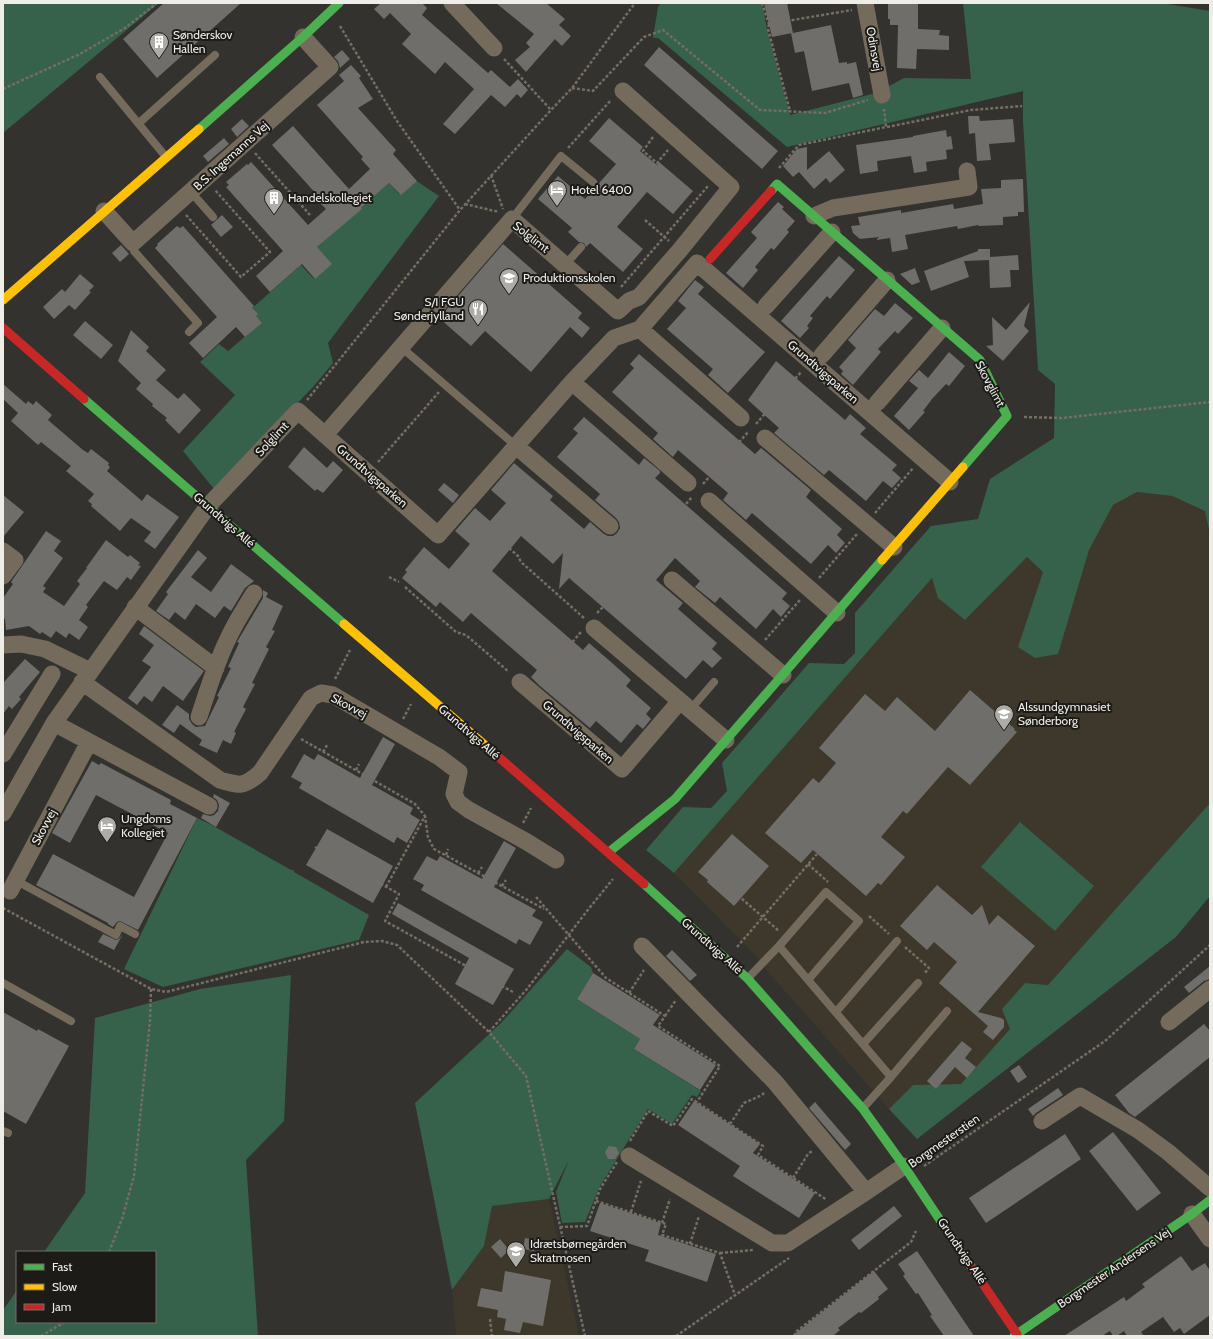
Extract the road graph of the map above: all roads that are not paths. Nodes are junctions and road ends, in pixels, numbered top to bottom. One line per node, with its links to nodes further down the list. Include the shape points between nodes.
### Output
1 (339, 3): 4 (street)
2 (452, 3): 5 (street)
3 (866, 5): 9 (street, Odinsvej)
4 (303, 37): 11 (street); 14 (street, B.S. Ingemanns Vej, via 330,67)
5 (494, 48)
6 (215, 56): 10 (lane)
7 (100, 77): 10 (lane)
8 (619, 93): 23 (street, Solglimt, via 663,126 731,187 639,297 629,301 618,311)
9 (882, 95)
10 (138, 123): 11 (lane)
11 (166, 157): 15 (street)
12 (967, 171): 16 (street, via 969,187 833,208)
13 (593, 182): 18 (lane, via 561,156)
14 (191, 192): 17 (lane); 20 (street, B.S. Ingemanns Vej)
15 (104, 211): 20 (street); 25 (street)
16 (814, 216): 19 (street, Skovglimt); 22 (street, Skovglimt, via 773,181)
17 (213, 217)
18 (512, 219): 23 (street, Solglimt); 31 (street, Solglimt)
19 (832, 232): 24 (street, Skovglimt); 26 (street)
20 (133, 243): 30 (lane, via 134,251 198,323)
21 (581, 247): 23 (lane)
22 (710, 259)
23 (565, 265)
24 (887, 280): 28 (street, Skovglimt); 32 (street)
25 (3, 300)
26 (766, 306)
27 (3, 328): 42 (street, Grundtvigs Allé)
28 (942, 328): 34 (street); 39 (street, Skovglimt, via 980,360 1007,416)
29 (640, 329): 32 (street, Grundtvigsparken, via 697,263); 33 (street, Grundtvigsparken, via 614,338); 35 (street)
30 (189, 332)
31 (401, 347): 36 (street, Solglimt); 38 (lane)
32 (816, 358): 39 (street, Grundtvigsparken)
33 (572, 382): 38 (street, Grundtvigsparken); 40 (street)
34 (877, 404)
35 (741, 418)
36 (325, 435): 38 (street, Grundtvigsparken, via 438,535); 42 (street, Solglimt, via 298,412)
37 (765, 438): 44 (street)
38 (516, 446): 43 (street)
39 (950, 482): 44 (street)
40 (694, 488)
41 (709, 501): 50 (street)
42 (208, 506): 49 (street); 67 (street, Grundtvigs Allé)
43 (610, 526)
44 (894, 547): 50 (street)
45 (3, 551): 46 (street, via 15,560)
46 (3, 576)
47 (672, 580): 55 (street)
48 (254, 593): 53 (street, via 234,625)
49 (135, 607): 53 (street); 56 (street)
50 (837, 613): 55 (street)
51 (592, 625): 59 (street)
52 (3, 645): 56 (street, Skovvej, via 21,644 45,649)
53 (216, 668): 60 (street)
54 (52, 674): 64 (street)
55 (783, 675): 62 (street)
56 (86, 676): 61 (street); 68 (street, Skovvej, via 220,780 236,785 248,783 260,773 311,698 321,693 333,695 439,756 458,772 454,794 458,802)
57 (714, 682): 59 (lane)
58 (525, 687): 59 (street, Grundtvigsparken, via 622,770)
59 (685, 705): 62 (street)
60 (199, 717)
61 (54, 723): 63 (street); 66 (street)
62 (726, 740): 67 (street, via 675,800)
63 (89, 742): 65 (street); 69 (street, Skovvej)
64 (3, 754)
65 (209, 806)
66 (3, 813)
67 (609, 852): 74 (street, Grundtvigs Allé)
68 (556, 860)
69 (12, 886): 70 (lane, via 116,935 120,926)
70 (135, 934)
71 (897, 941): 80 (lane)
72 (642, 946): 90 (street, via 774,1082)
73 (778, 946): 74 (lane); 75 (lane); 75 (lane, via 826,892 860,920)
74 (748, 978): 85 (street, Grundtvigs Allé)
75 (808, 980): 80 (lane)
76 (3, 983): 81 (lane)
77 (918, 983): 83 (lane)
78 (1210, 989): 82 (street)
79 (947, 1011): 84 (lane)
80 (836, 1012): 83 (lane)
81 (71, 1021)
82 (1169, 1022)
83 (863, 1044): 84 (lane)
84 (891, 1076): 85 (lane)
85 (863, 1109): 88 (street, Grundtvigs Allé)
86 (1042, 1121): 89 (street, via 1080,1096 1138,1130)
87 (626, 1152): 90 (street, via 646,1167 772,1243 788,1243)
88 (908, 1170): 90 (street); 94 (street, Grundtvigs Allé)
89 (1210, 1188)
90 (866, 1192)
91 (1210, 1200): 92 (street, Borgmester Andersens Vej)
92 (1192, 1214): 93 (street); 94 (street, Borgmester Andersens Vej)
93 (1210, 1239)
94 (1017, 1335)

